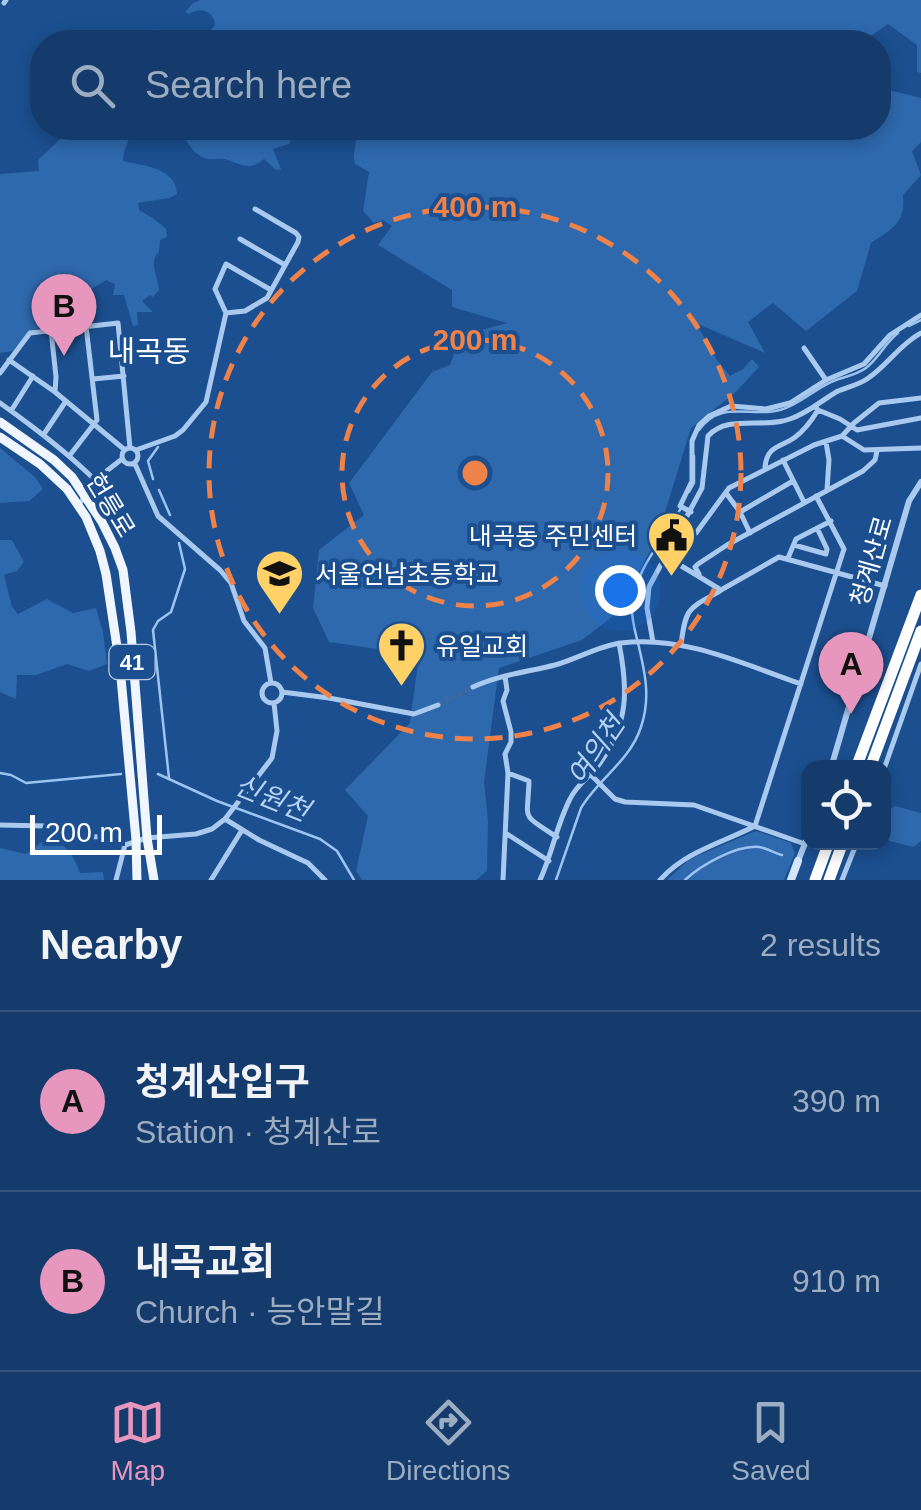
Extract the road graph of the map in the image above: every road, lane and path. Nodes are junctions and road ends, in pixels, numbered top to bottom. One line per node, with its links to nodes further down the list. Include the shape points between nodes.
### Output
1 (255, 210): 3 (street, via 299,237)
2 (240, 240): 3 (street)
3 (285, 264): 4 (street)
4 (271, 290): 5 (street, via 245,311); 5 (street, via 226,264 215,289)
5 (226, 312): 32 (street, via 206,402 176,436)
6 (921, 314): 16 (street, via 864,364)
7 (86, 326): 8 (street); 14 (street, via 118,323); 15 (street)
8 (50, 329): 11 (street, via 30,333); 17 (street)
9 (921, 333): 21 (street, via 869,378)
10 (804, 348): 16 (street)
11 (9, 360): 12 (street); 13 (street)
12 (0, 373)
13 (33, 376): 17 (street); 22 (street)
14 (124, 376): 15 (street); 32 (street)
15 (94, 379): 25 (street)
16 (826, 380): 47 (street, via 790,403 732,406 704,420 692,441 692,481 680,506)
17 (55, 392): 19 (street)
18 (921, 398): 26 (street, via 879,403)
19 (66, 401): 25 (street); 27 (street)
20 (0, 403): 22 (street)
21 (816, 408): 26 (street); 38 (street, via 795,437 772,450); 47 (street, via 771,424 712,430)
22 (11, 411): 27 (street)
23 (921, 418): 26 (street)
24 (0, 422): 45 (main road, 헌릉로 / 41, via 54,460)
25 (94, 426): 32 (street); 34 (street)
26 (850, 427): 28 (street)
27 (44, 434): 34 (street)
28 (842, 436): 30 (street); 33 (street)
29 (0, 437): 45 (main road, 헌릉로 / 41)
30 (826, 442): 36 (street); 42 (street)
31 (921, 448): 33 (street)
32 (130, 449): 35 (street); 37 (street, via 139,458)
33 (877, 451): 42 (street, via 871,466)
34 (70, 455): 40 (street)
35 (122, 459): 37 (street); 40 (street)
36 (783, 460): 38 (street); 39 (street)
37 (135, 464): 67 (street, via 158,516 232,583 244,622 265,648)
38 (765, 469): 43 (street)
39 (793, 480): 46 (street); 48 (street)
40 (97, 482): 45 (street)
41 (921, 482): 58 (street, 청계산로, via 909,501)
42 (826, 490): 44 (street)
43 (726, 493): 48 (street); 51 (street)
44 (816, 496): 46 (street); 49 (street)
45 (82, 500): 86 (main road, 헌릉로 / 41, via 106,574); 86 (main road, 헌릉로 / 41, via 116,548 123,570)
46 (804, 503): 52 (street)
47 (691, 512): 54 (street)
48 (740, 512): 52 (street)
49 (831, 521): 50 (street); 56 (street, via 844,549)
50 (817, 528): 53 (street); 53 (street, via 826,554)
51 (696, 533)
52 (750, 533): 57 (street, via 698,564)
53 (794, 545): 55 (street)
54 (665, 556): 57 (street); 63 (street, via 648,598)
55 (788, 558): 56 (street); 59 (street, via 779,556)
56 (838, 572): 58 (street); 68 (street)
57 (700, 577): 59 (street)
58 (885, 586): 73 (street, 청계산로)
59 (721, 590): 64 (street, via 685,615)
60 (921, 595): 74 (highway)
61 (921, 631): 75 (highway)
62 (621, 643): 63 (street); 66 (street); 78 (street, via 627,687 622,716)
63 (651, 643): 64 (street)
64 (682, 644): 68 (street)
65 (921, 664): 76 (street)
66 (505, 676): 69 (street); 77 (street)
67 (271, 683): 70 (street); 71 (street, via 262,693)
68 (801, 684): 81 (street)
69 (473, 687)
70 (282, 692): 71 (street); 72 (street, via 414,714)
71 (274, 703): 79 (street, via 272,758)
72 (438, 705)
73 (833, 760)
74 (859, 760)
75 (873, 760)
76 (887, 760)
77 (508, 773): 83 (street); 84 (street, via 528,781 527,815)
78 (593, 777): 81 (street, via 615,799 694,805); 84 (street, via 572,794)
79 (225, 819): 82 (street); 86 (street, via 196,834)
80 (0, 825): 87 (street, via 48,826 67,836)
81 (755, 826): 85 (street); 101 (street, via 687,855)
82 (242, 830): 97 (street); 98 (street, via 308,863)
83 (507, 834): 92 (street); 99 (street)
84 (557, 837): 92 (street)
85 (801, 838)
86 (142, 839): 87 (street); 95 (main road, 헌릉로 / 41); 96 (main road, 헌릉로 / 41)
87 (125, 844): 94 (street)
88 (803, 850): 93 (street)
89 (826, 850): 103 (highway)
90 (841, 850): 104 (highway)
91 (854, 850): 105 (street)
92 (549, 861): 100 (street)
93 (798, 861): 102 (main road)
94 (116, 880)
95 (138, 880)
96 (154, 880)
97 (212, 880)
98 (325, 880)
99 (503, 880)
100 (540, 880)
101 (660, 880)
102 (790, 880)
103 (815, 880)
104 (830, 880)
105 (842, 880)

